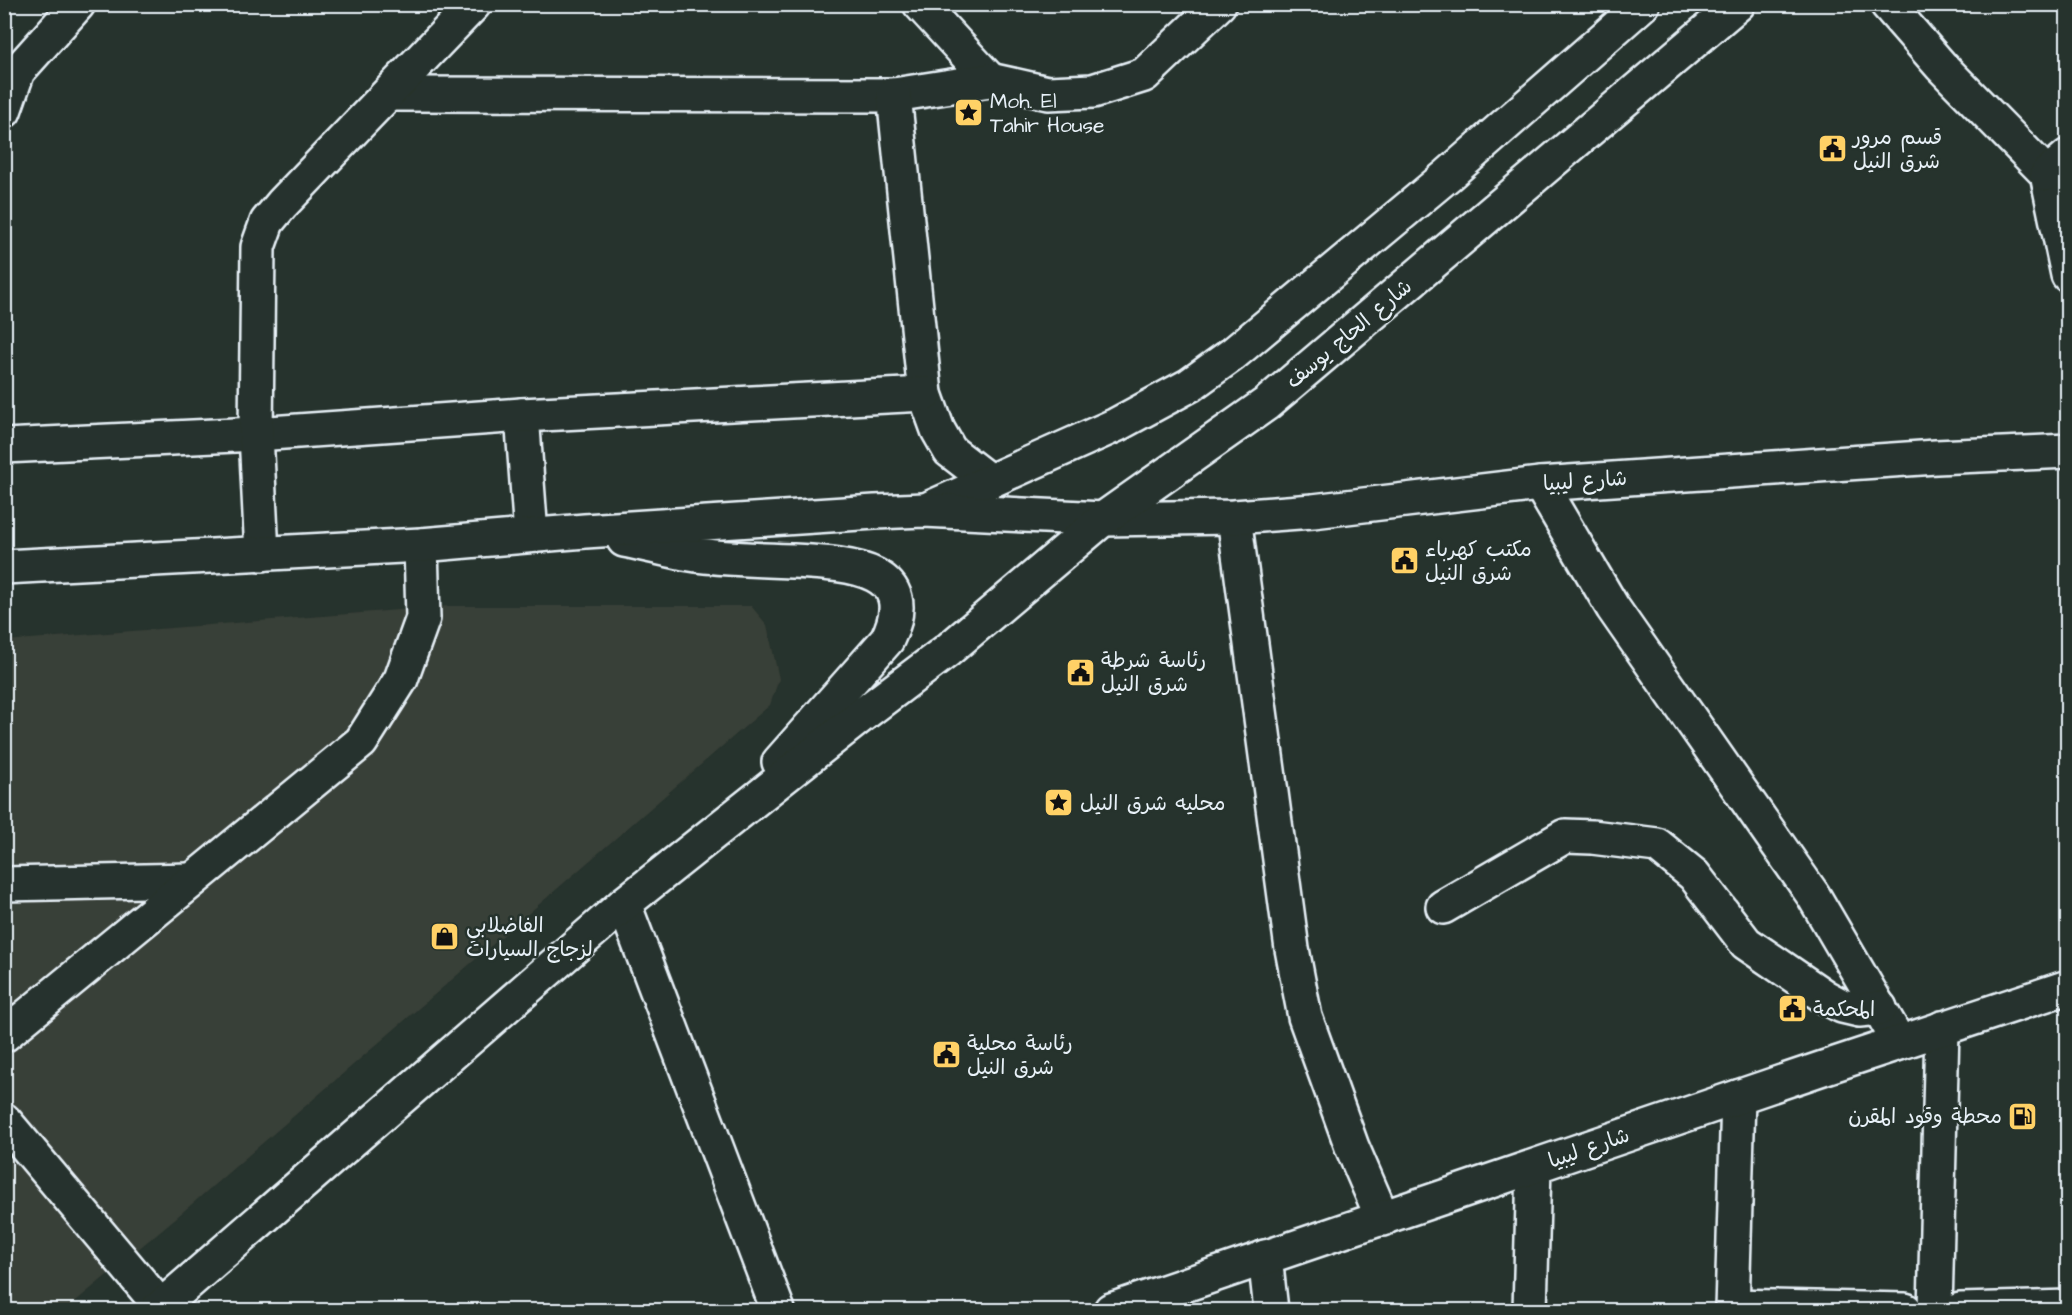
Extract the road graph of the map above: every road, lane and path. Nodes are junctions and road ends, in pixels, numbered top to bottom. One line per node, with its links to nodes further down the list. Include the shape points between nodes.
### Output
1 (78, 4): 11 (main road, via 18,71)
2 (474, 4): 9 (main road)
3 (920, 4): 8 (main road)
4 (1220, 4): 8 (main road, via 1144,75 1093,91 1047,93)
5 (1643, 4): 19 (main road, via 1448,175 1233,354 1190,385 1116,425)
6 (1738, 4): 23 (main road, شارع الحاج يوسف, via 1266,404)
7 (1887, 4): 12 (main road, via 1941,66)
8 (990, 80): 10 (main road)
9 (388, 94): 10 (main road); 16 (main road, via 267,222 258,247)
10 (894, 95): 14 (main road)
11 (4, 111)
12 (2057, 165): 13 (main road)
13 (2067, 275)
14 (925, 394): 15 (main road); 19 (main road, via 950,451)
15 (522, 415): 16 (main road); 25 (main road)
16 (256, 434): 17 (main road); 27 (main road)
17 (4, 446)
18 (2067, 451): 20 (main road, شارع ليبيا)
19 (989, 481): 21 (main road)
20 (1540, 484): 22 (main road, شارع ليبيا); 35 (main road, via 1613,608 1813,895)
21 (924, 510): 23 (main road, شارع ليبيا); 24 (main road)
22 (1234, 517): 23 (main road, شارع ليبيا); 42 (main road, via 1292,949 1305,1017)
23 (1103, 519): 29 (main road, شارع الحاج يوسف, via 948,650)
24 (585, 531): 25 (main road); 29 (main road, via 702,556 860,568 884,580 897,599 896,622 887,640)
25 (531, 536): 26 (main road)
26 (421, 545): 27 (main road); 30 (main road, via 423,618 401,679 361,742)
27 (262, 554): 28 (main road)
28 (4, 567)
29 (728, 822): 32 (main road)
30 (192, 880): 31 (main road); 37 (main road)
31 (4, 884)
32 (624, 904): 46 (main road); 47 (main road)
33 (1443, 907): 35 (main road, via 1565,836 1657,845 1694,875 1746,943 1842,1006 1860,1010)
34 (2067, 987): 36 (main road, شارع ليبيا)
35 (1881, 1008): 38 (main road)
36 (1942, 1028): 38 (main road, شارع ليبيا); 52 (main road)
37 (4, 1035)
38 (1899, 1042): 39 (main road, شارع ليبيا)
39 (1738, 1097): 41 (main road, شارع ليبيا); 45 (main road)
40 (4, 1120): 46 (main road)
41 (1534, 1167): 42 (main road, شارع ليبيا); 50 (main road)
42 (1383, 1219): 43 (main road, شارع ليبيا)
43 (1264, 1257): 48 (main road, شارع ليبيا); 49 (main road)
44 (2067, 1307): 53 (main road)
45 (1732, 1308): 51 (main road)
46 (159, 1309)
47 (778, 1311)
48 (1111, 1311)
49 (1271, 1311)
50 (1530, 1311)
51 (1905, 1311)
52 (1935, 1311)
53 (1960, 1311)

